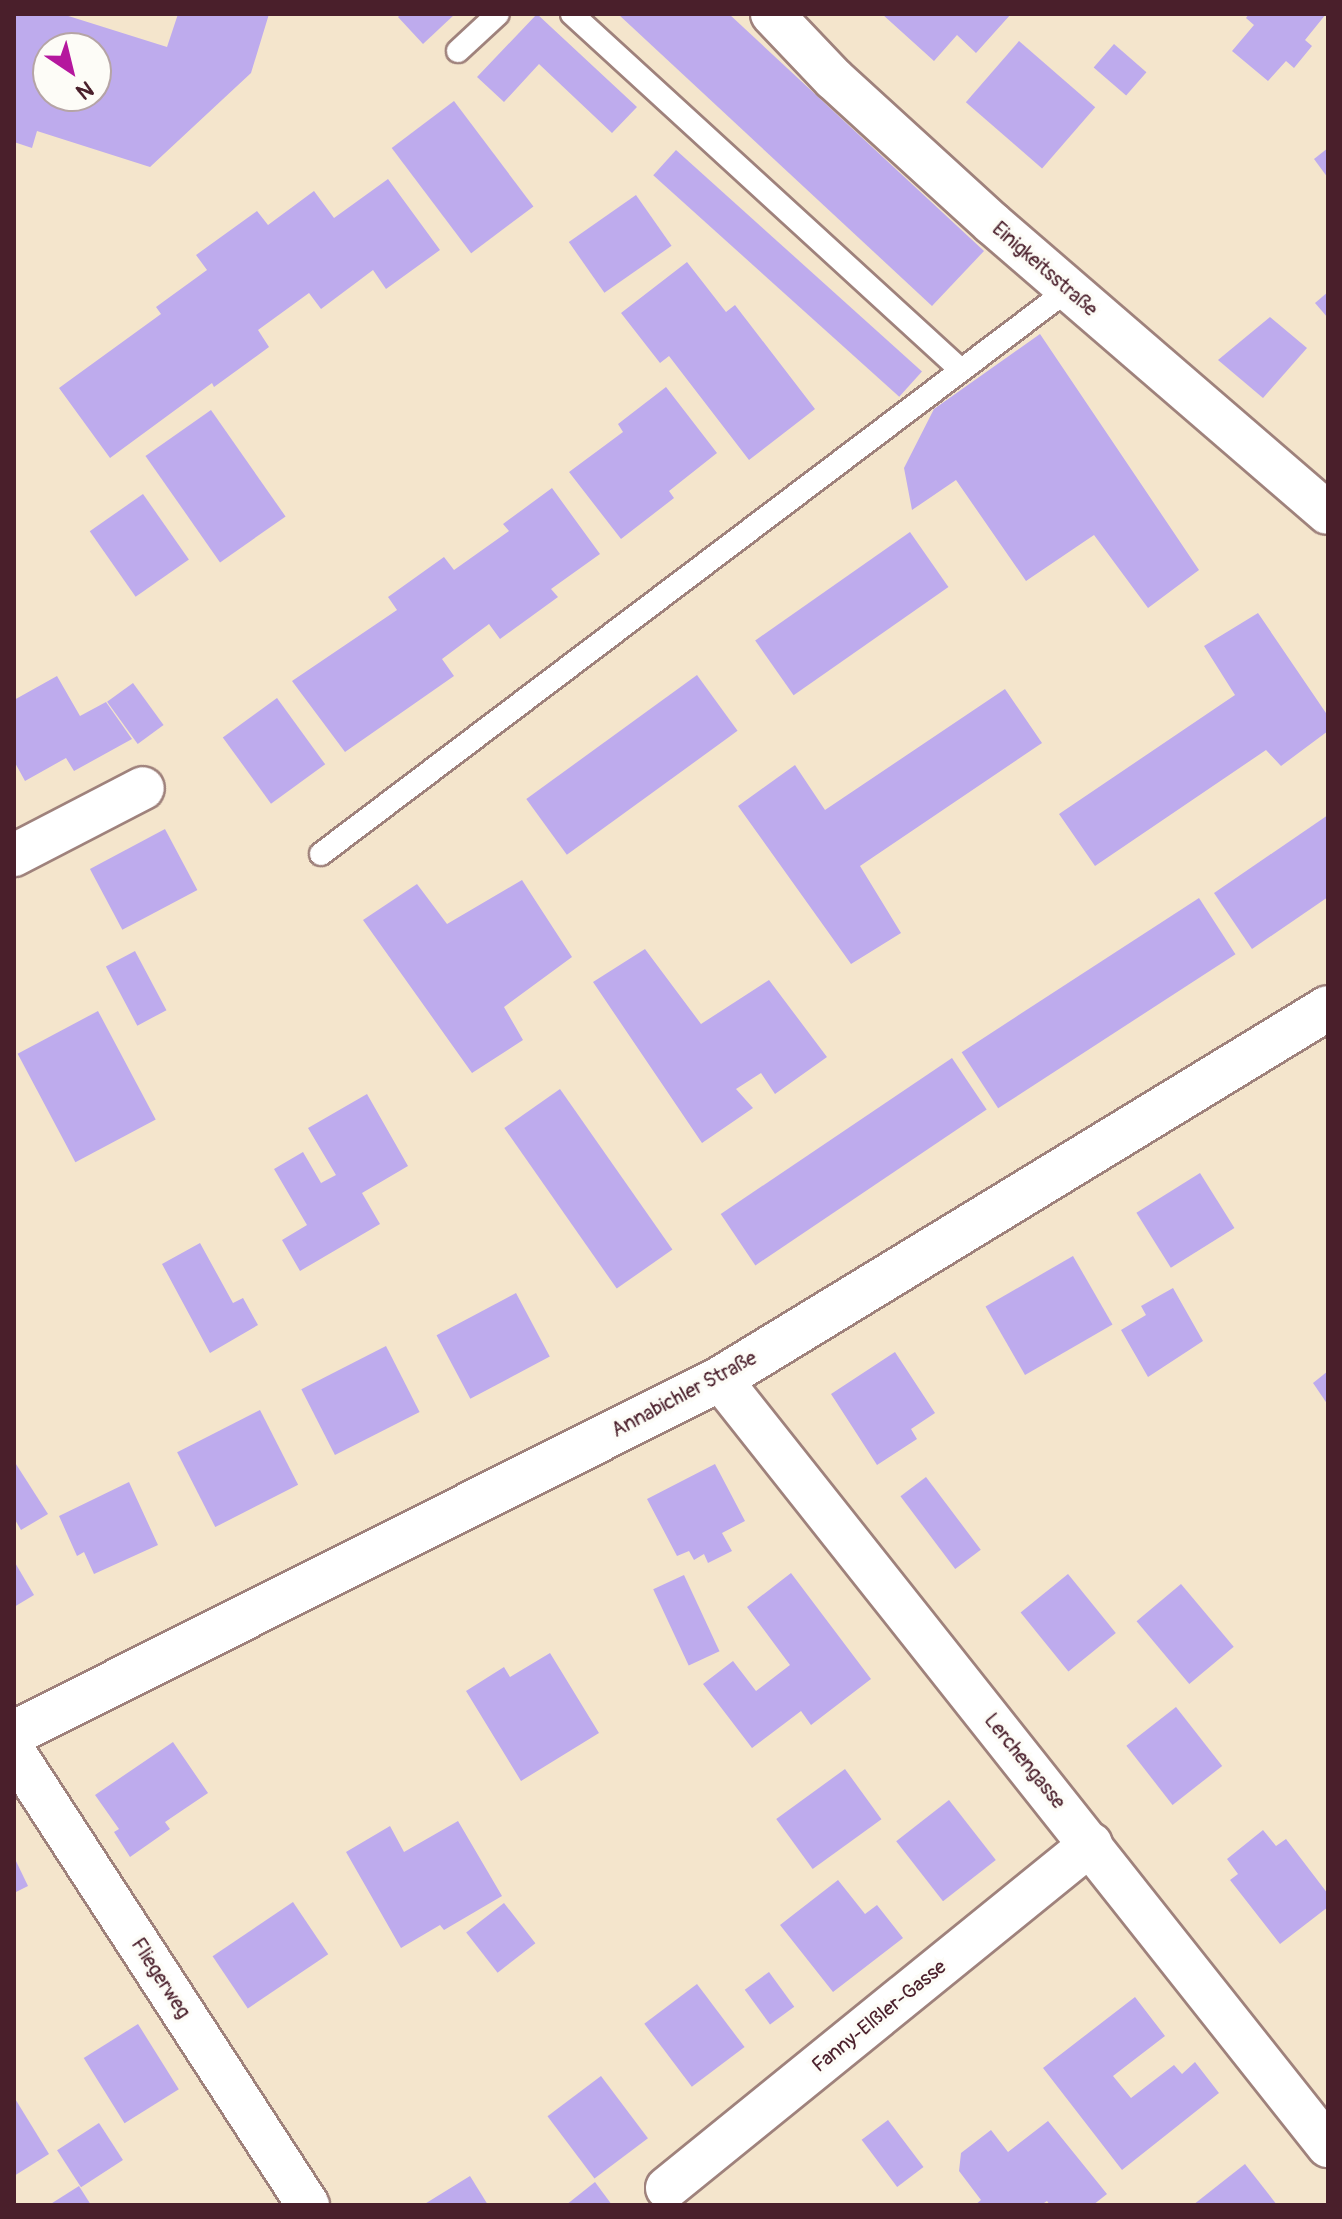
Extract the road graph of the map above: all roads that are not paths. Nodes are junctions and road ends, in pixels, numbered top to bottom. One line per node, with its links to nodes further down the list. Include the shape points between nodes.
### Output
1 (498, 14): 4 (lane)
2 (572, 14): 6 (lane)
3 (772, 14): 5 (street, Einigkeitsstraße, via 834,79)
4 (458, 51)
5 (1069, 289): 6 (lane); 7 (street, Einigkeitsstraße)
6 (961, 370): 9 (lane)
7 (1328, 513)
8 (143, 788): 10 (street)
9 (321, 854)
10 (14, 855)
11 (1328, 1008): 12 (street, Annabichler Straße)
12 (720, 1379): 13 (street, Annabichler Straße); 15 (street, Lerchengasse)
13 (14, 1733)
14 (14, 1752): 18 (street, Fliegerweg)
15 (1091, 1844): 16 (street, Lerchengasse); 17 (street, Fanny-Elßler-Gasse)
16 (1328, 2146)
17 (667, 2188)
18 (308, 2205)

